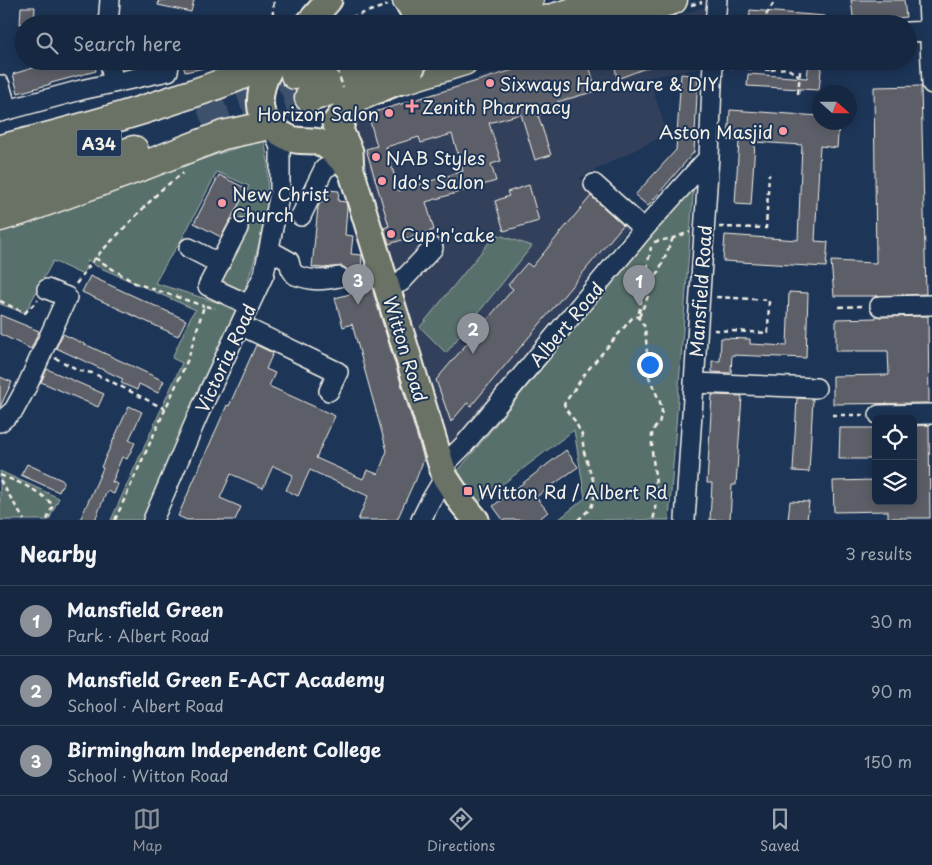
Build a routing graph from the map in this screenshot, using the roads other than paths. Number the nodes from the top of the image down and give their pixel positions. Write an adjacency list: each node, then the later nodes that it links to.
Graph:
1 (110, 0): 10 (street)
2 (329, 0): 11 (main road)
3 (491, 0): 9 (highway)
4 (529, 0): 12 (highway)
5 (615, 0): 13 (highway)
6 (717, 0): 15 (street)
7 (928, 0): 16 (street)
8 (678, 4): 14 (highway)
9 (408, 9)
10 (109, 15)
11 (316, 15)
12 (482, 15)
13 (563, 15)
14 (630, 15)
15 (716, 15)
16 (929, 31): 17 (street); 29 (street)
17 (917, 32)
18 (112, 70): 28 (street)
19 (156, 70): 28 (street)
20 (255, 70): 35 (highway)
21 (268, 70): 33 (main road)
22 (274, 70): 27 (main road)
23 (313, 70): 27 (highway)
24 (387, 70): 27 (highway)
25 (407, 70): 31 (main road)
26 (713, 70): 36 (street, Mansfield Road)
27 (293, 78)
28 (114, 83): 32 (street)
29 (932, 84)
30 (0, 85): 32 (street)
31 (344, 99): 34 (main road); 37 (main road, Witton Road)
32 (4, 111)
33 (272, 127): 34 (main road); 41 (street, Victoria Road); 43 (highway)
34 (302, 141): 37 (main road); 41 (street, Victoria Road)
35 (0, 149)
36 (709, 157): 45 (street, Albert Road); 56 (street, Mansfield Road)
37 (346, 165): 42 (street); 51 (main road, Witton Road)
38 (0, 170): 40 (highway, A34)
39 (594, 184): 45 (street)
40 (11, 190)
41 (280, 192): 48 (street, Victoria Road)
42 (301, 216)
43 (0, 217)
44 (238, 228): 49 (street)
45 (648, 236): 62 (street, Albert Road)
46 (189, 248): 49 (street)
47 (433, 248): 51 (street)
48 (269, 250): 50 (street); 55 (street, Victoria Road)
49 (220, 264): 55 (street)
50 (339, 277)
51 (387, 288): 62 (main road, Witton Road)
52 (47, 289): 61 (street)
53 (932, 305): 54 (street)
54 (880, 306)
55 (245, 314): 58 (street); 63 (street, Victoria Road)
56 (694, 383): 57 (street); 66 (street, Mansfield Road)
57 (816, 388)
58 (329, 391)
59 (932, 414): 60 (street)
60 (879, 415)
61 (0, 422)
62 (443, 472): 64 (street, Albert Road); 65 (main road, Witton Road)
63 (153, 520)
64 (421, 520)
65 (476, 520)
66 (685, 520)

